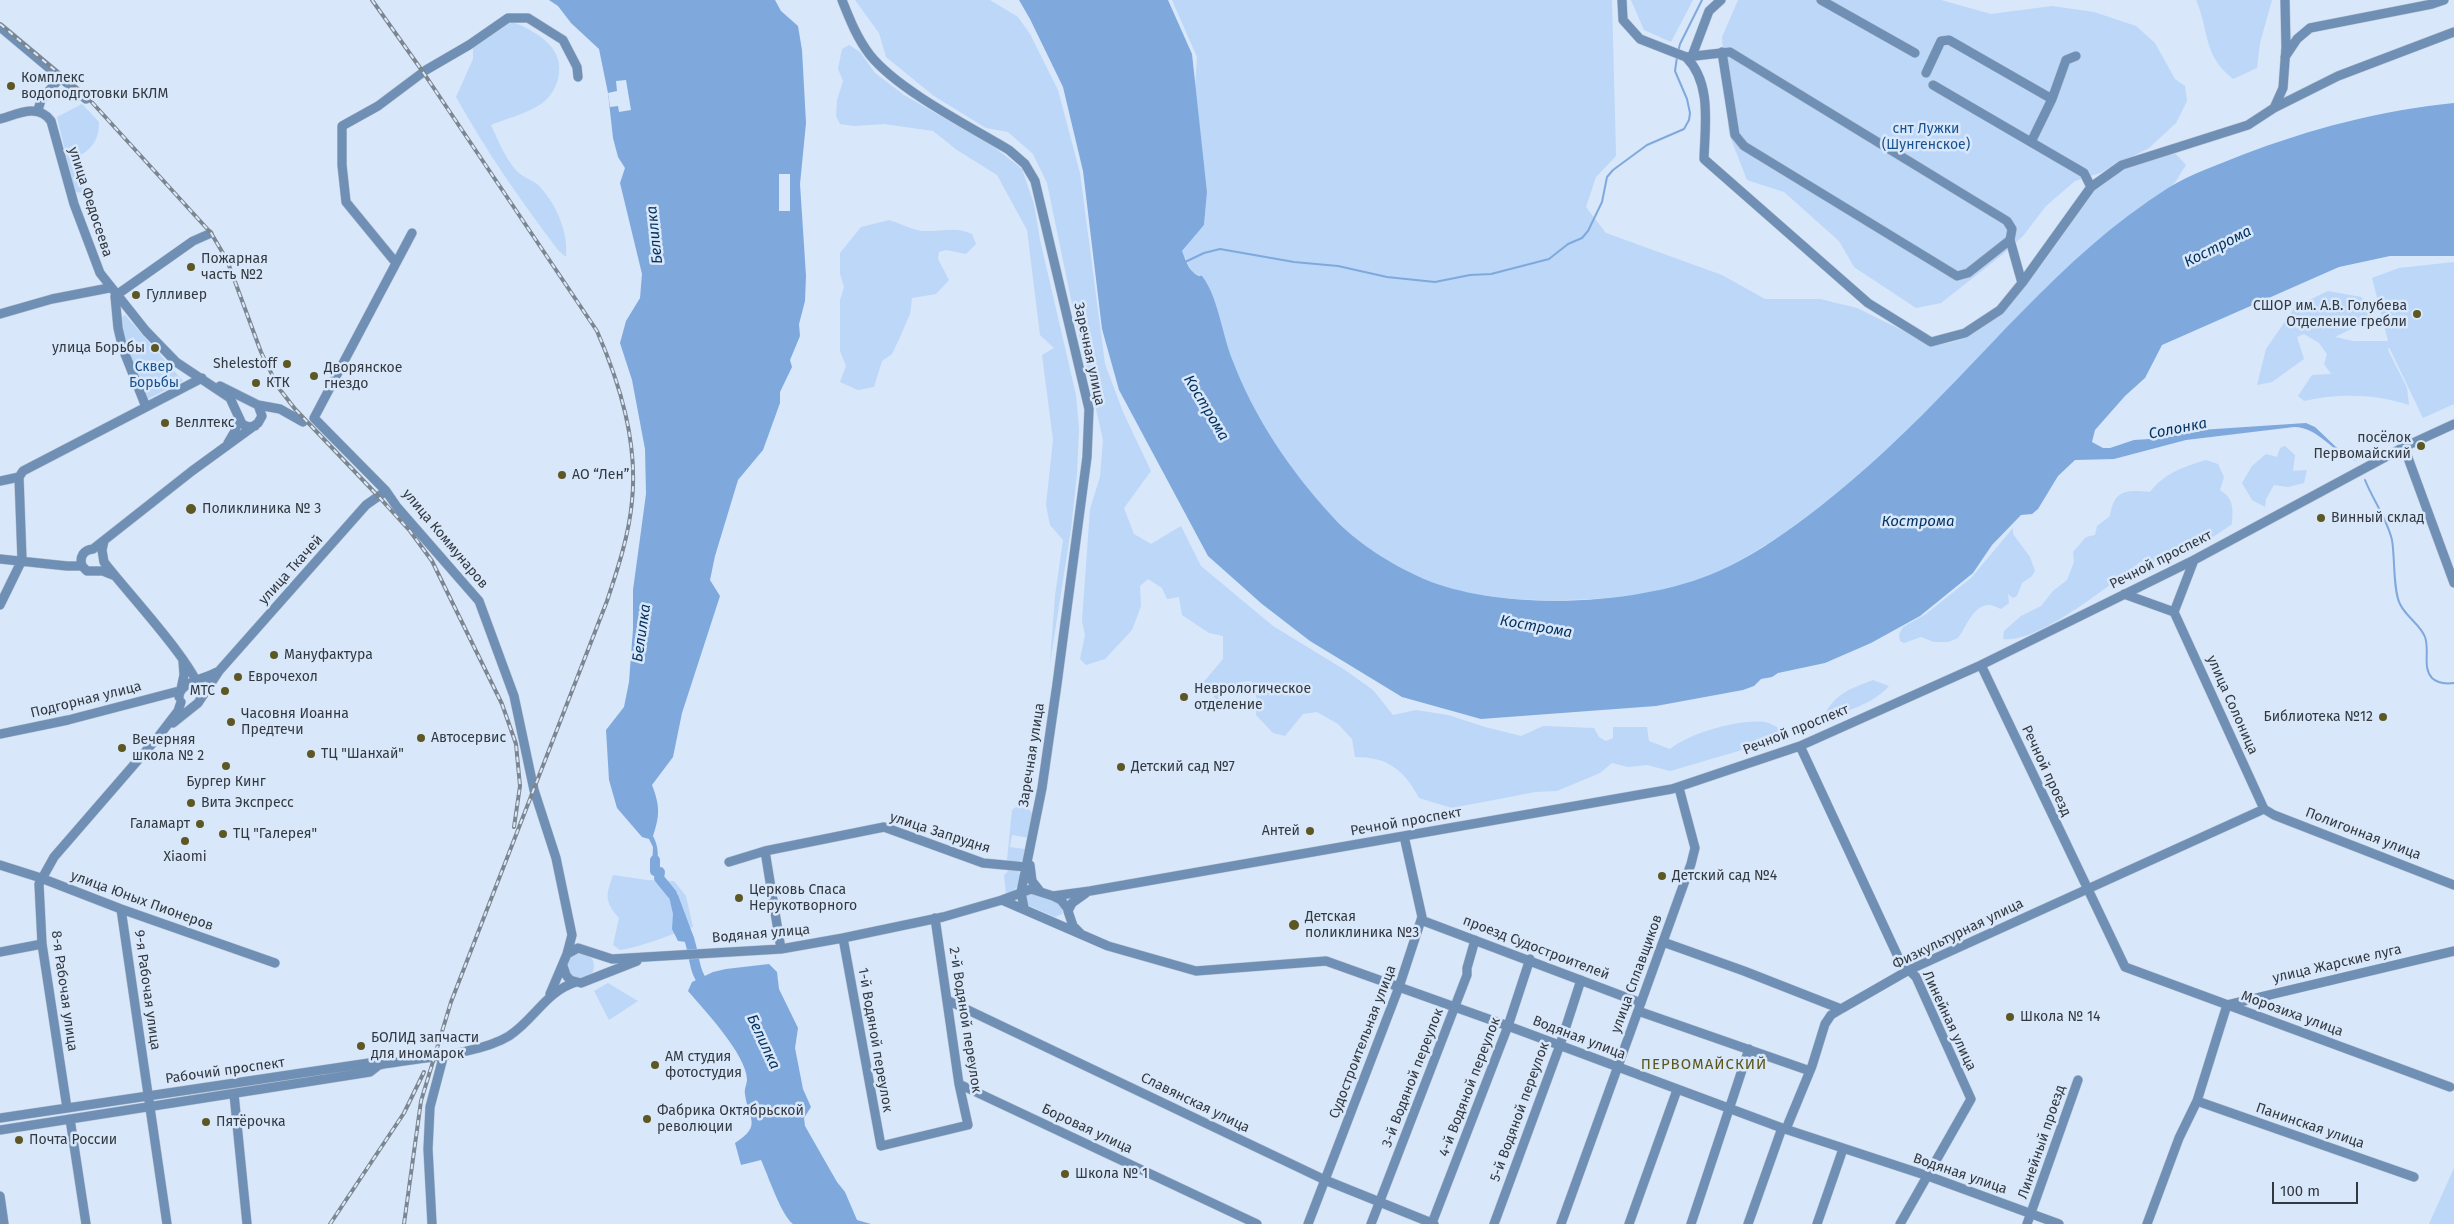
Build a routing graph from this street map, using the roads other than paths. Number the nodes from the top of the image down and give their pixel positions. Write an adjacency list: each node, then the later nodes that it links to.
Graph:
1 (842, 0): 73 (street, Заречная улица)
2 (1622, 0): 11 (street)
3 (1721, 0): 11 (street)
4 (1821, 0): 10 (street)
5 (2284, 0): 13 (street)
6 (2444, 0): 13 (street)
7 (0, 27): 16 (street)
8 (2454, 32): 20 (street)
9 (1722, 52): 11 (street); 27 (street); 27 (street)
10 (1915, 52)
11 (1689, 56): 29 (street)
12 (2076, 56): 18 (street)
13 (2285, 57): 20 (street)
14 (1926, 73): 18 (street)
15 (578, 77): 28 (street)
16 (60, 78): 19 (street); 21 (street)
17 (1933, 85): 23 (street)
18 (2052, 99): 23 (street)
19 (86, 100)
20 (2274, 108): 24 (street)
21 (42, 111): 22 (street); 30 (street, улица Федосеева)
22 (0, 119)
23 (2031, 142): 24 (street)
24 (2090, 187): 29 (street)
25 (412, 232): 28 (street, улица Коммунаров)
26 (209, 234): 31 (street)
27 (2010, 240): 29 (street)
28 (396, 263): 44 (street, улица Коммунаров)
29 (2022, 283)
30 (109, 288): 31 (street, улица Федосеева); 32 (street)
31 (115, 296): 33 (street, улица Федосеева); 35 (street)
32 (0, 314)
33 (202, 378): 34 (street, улица Федосеева); 35 (street); 36 (street, улица Федосеева)
34 (255, 403): 36 (street); 37 (street, улица Федосеева); 39 (street)
35 (146, 407): 42 (street)
36 (237, 417): 39 (street); 40 (street)
37 (303, 422)
38 (2454, 424): 41 (street, Речной проспект)
39 (255, 426): 40 (street)
40 (226, 445): 45 (street)
41 (2404, 446): 50 (street, Речной проспект); 54 (street)
42 (19, 477): 43 (street); 49 (street)
43 (0, 481)
44 (386, 491): 60 (street, улица Ткачей); 90 (street, улица Коммунаров)
45 (104, 540): 46 (street); 47 (street)
46 (93, 549): 47 (street); 51 (street)
47 (103, 558): 52 (street); 53 (street)
48 (0, 559): 49 (street)
49 (22, 560): 51 (street); 56 (street)
50 (2194, 560): 55 (street, Речной проспект); 57 (street)
51 (82, 566): 52 (street)
52 (98, 570): 53 (street)
53 (115, 576): 58 (street)
54 (2454, 583)
55 (2124, 594): 57 (street); 59 (street, Речной проспект)
56 (0, 605)
57 (2174, 612): 69 (street, улица Солоница)
58 (182, 658): 61 (street); 62 (street)
59 (1981, 665): 67 (street, Речной проспект); 77 (street, Речной проезд)
60 (219, 670): 61 (street, улица Ткачей); 61 (street, улица Ткачей)
61 (197, 688): 62 (street, Подгорная улица); 64 (street)
62 (180, 690): 63 (street); 66 (street, Подгорная улица)
63 (181, 702): 64 (street); 65 (street)
64 (195, 706): 65 (street)
65 (164, 730): 75 (street)
66 (0, 734)
67 (1800, 746): 68 (street, Речной проспект); 105 (street, Линейная улица)
68 (1679, 788): 70 (street, Речной проспект); 93 (street, улица Сплавщиков)
69 (2264, 809): 76 (street, Полигонная улица); 77 (street, Физкультурная улица)
70 (1404, 836): 79 (street, Речной проспект); 87 (street, Судостроительная улица)
71 (765, 851): 72 (street, улица Запрудня); 73 (street, улица Запрудня); 96 (street)
72 (729, 862)
73 (1028, 864): 78 (street); 80 (street, Заречная улица)
74 (0, 865): 75 (street, улица Юных Пионеров)
75 (41, 878): 84 (street, улица Юных Пионеров); 94 (street, 8-я Рабочая улица)
76 (2454, 884)
77 (2086, 889): 105 (street, Физкультурная улица); 111 (street, Морозиха улица)
78 (1039, 890): 80 (street, Водяная улица); 81 (street)
79 (1090, 891): 81 (street, Речной проспект); 85 (street)
80 (1021, 892): 82 (street, Водяная улица); 83 (street)
81 (1053, 896): 85 (street)
82 (1002, 900): 83 (street, Водяная улица); 86 (street, Водяная улица)
83 (1024, 908): 88 (street, Водяная улица)
84 (121, 909): 102 (street, улица Юных Пионеров); 127 (street, 9-я Рабочая улица)
85 (1068, 910): 88 (street); 89 (street)
86 (935, 918): 91 (street, Водяная улица); 110 (street, 2-й Водяной переулок)
87 (1421, 920): 92 (street, проезд Судостроителей); 108 (street, Судостроительная улица)
88 (1052, 921): 89 (street, Водяная улица)
89 (1081, 934): 108 (street, Водяная улица)
90 (572, 935): 95 (street); 99 (street)
91 (843, 938): 96 (street, Водяная улица); 134 (street, 1-й Водяной переулок)
92 (1476, 940): 101 (street, проезд Судостроителей); 113 (street, 3-й Водяной переулок)
93 (1663, 942): 112 (street, улица Сплавщиков); 114 (street)
94 (42, 944): 98 (street); 129 (street, 8-я Рабочая улица)
95 (585, 949): 99 (street); 104 (street)
96 (781, 949): 100 (street, Водяная улица)
97 (2454, 951): 111 (street, улица Жарские луга)
98 (0, 952)
99 (567, 954): 103 (street)
100 (647, 958): 104 (street); 104 (street)
101 (1530, 960): 106 (street, проезд Судостроителей); 115 (street, 4-й Водяной переулок)
102 (275, 963)
103 (563, 966): 107 (street); 109 (street)
104 (596, 966): 107 (street)
105 (1909, 970): 114 (street, Физкультурная улица); 138 (street, Линейная улица)
106 (1581, 980): 112 (street, проезд Судостроителей); 116 (street, 5-й Водяной переулок)
107 (576, 982): 109 (street, Рабочий проспект)
108 (1399, 987): 113 (street, Водяная улица); 140 (street, Судостроительная улица)
109 (548, 996): 118 (street, Рабочий проспект)
110 (947, 1000): 123 (street, 2-й Водяной переулок); 140 (street, Славянская улица)
111 (2227, 1005): 124 (street, Морозиха улица); 128 (street)
112 (1640, 1007): 117 (street, проезд Судостроителей); 120 (street, улица Сплавщиков)
113 (1455, 1008): 115 (street, Водяная улица); 142 (street, 3-й Водяной переулок)
114 (1841, 1010): 121 (street, Физкультурная улица)
115 (1508, 1026): 116 (street, Водяная улица); 152 (street, 4-й Водяной переулок)
116 (1560, 1045): 120 (street, Водяная улица); 153 (street, 5-й Водяной переулок)
117 (1749, 1049): 121 (street, проезд Судостроителей); 131 (street)
118 (444, 1054): 119 (street, Рабочий проспект); 148 (street)
119 (379, 1066): 126 (street, Рабочий проспект); 127 (street, Рабочий проспект)
120 (1618, 1068): 125 (street, Водяная улица); 154 (street, улица Сплавщиков)
121 (1810, 1071): 135 (street, Физкультурная улица)
122 (2078, 1080): 143 (street, Линейный проезд)
123 (959, 1084): 134 (street, 2-й Водяной переулок); 149 (street, Боровая улица)
124 (2450, 1087)
125 (1677, 1090): 131 (street, Водяная улица); 155 (street)
126 (234, 1094): 130 (street, Рабочий проспект); 147 (street)
127 (149, 1096): 129 (street, Рабочий проспект); 130 (street, 9-я Рабочая улица)
128 (2196, 1101): 139 (street, Панинская улица); 162 (street)
129 (71, 1107): 132 (street, Рабочий проспект); 133 (street)
130 (150, 1107): 133 (street, Рабочий проспект); 146 (street, 9-я Рабочая улица)
131 (1729, 1109): 135 (street, Водяная улица); 156 (street)
132 (0, 1118)
133 (73, 1119): 136 (street, Рабочий проспект); 145 (street)
134 (968, 1125)
135 (1784, 1129): 137 (street, Водяная улица); 157 (street, Физкультурная улица)
136 (0, 1130)
137 (1843, 1149): 138 (street, Водяная улица); 158 (street)
138 (1928, 1176): 143 (street, Водяная улица); 159 (street, Линейная улица)
139 (2414, 1177)
140 (1325, 1180): 142 (street, Славянская улица); 150 (street, Судостроительная улица)
141 (0, 1196): 144 (street)
142 (1379, 1203): 151 (street, 3-й Водяной переулок); 152 (street, Славянская улица)
143 (2031, 1213): 160 (street, Линейный проезд); 161 (street, Водяная улица)
144 (4, 1224)
145 (86, 1224)
146 (167, 1224)
147 (247, 1224)
148 (432, 1224)
149 (1257, 1224)
150 (1308, 1224)
151 (1371, 1224)
152 (1433, 1224)
153 (1494, 1224)
154 (1561, 1224)
155 (1629, 1224)
156 (1691, 1224)
157 (1748, 1224)
158 (1817, 1224)
159 (1900, 1224)
160 (2028, 1224)
161 (2059, 1224)
162 (2147, 1224)

